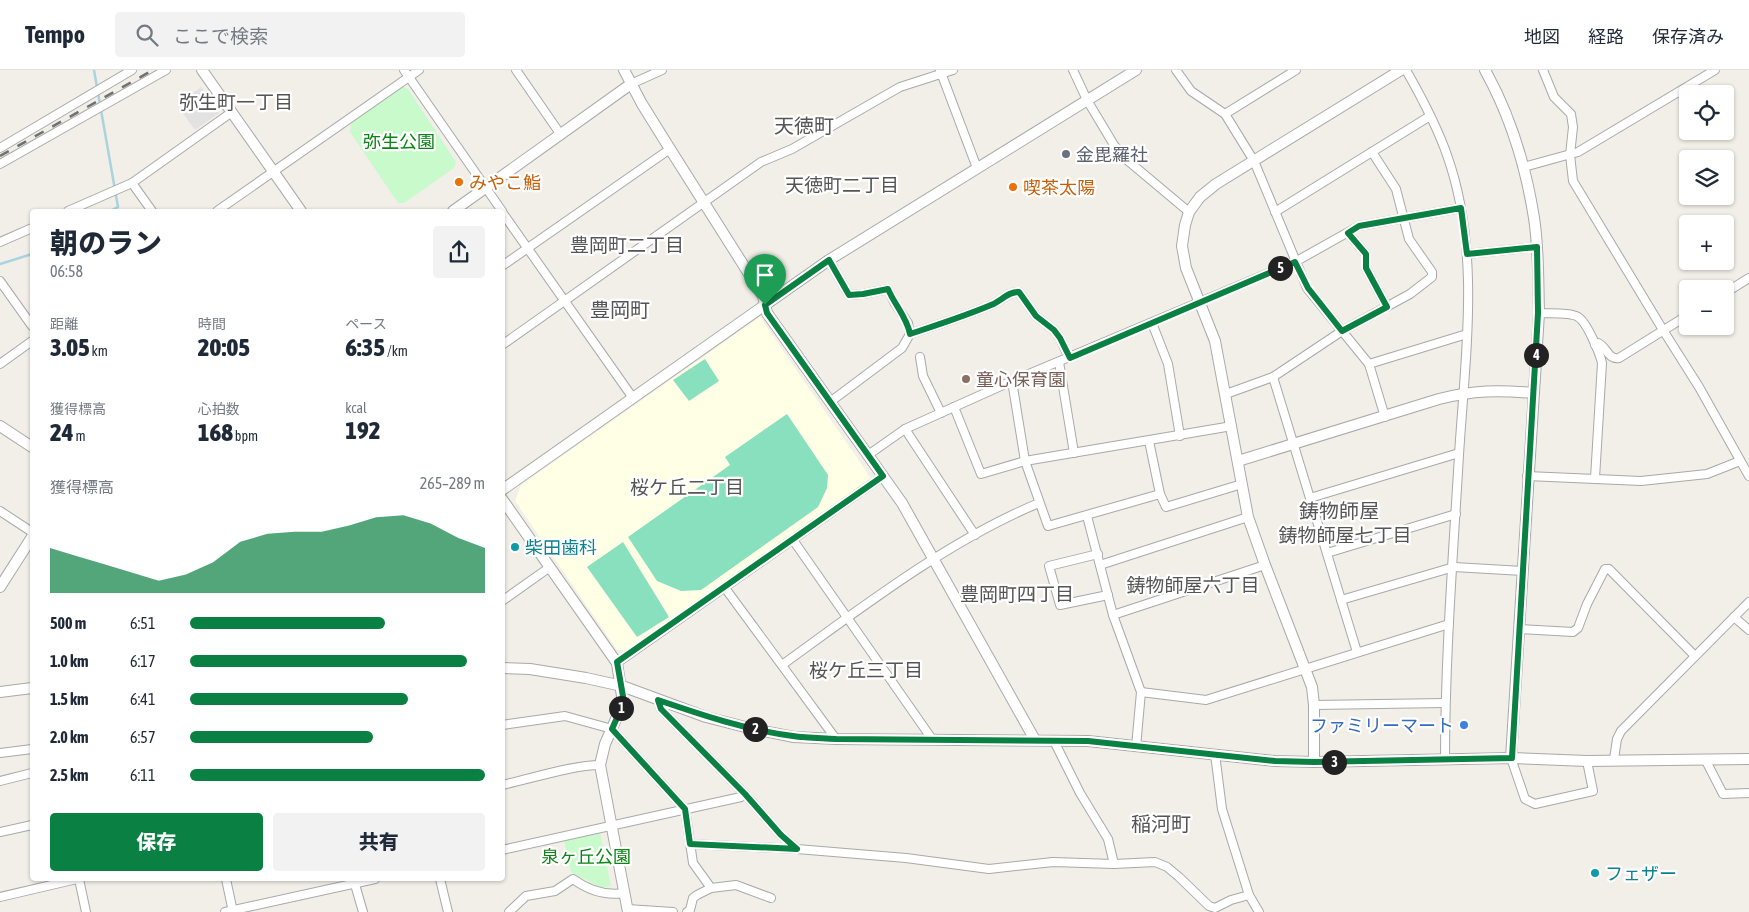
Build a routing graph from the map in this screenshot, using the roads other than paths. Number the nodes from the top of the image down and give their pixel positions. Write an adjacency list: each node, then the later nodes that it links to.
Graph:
1 (132, 70): 27 (street)
2 (166, 70): 32 (street)
3 (202, 70): 23 (street)
4 (404, 70): 20 (street)
5 (419, 70): 20 (street)
6 (516, 70): 26 (street)
7 (624, 70): 21 (street)
8 (662, 70): 21 (street)
9 (953, 70): 19 (street)
10 (1073, 70): 22 (street)
11 (1136, 70): 22 (street)
12 (1176, 70): 24 (street)
13 (1296, 70): 24 (street)
14 (1401, 70): 31 (street)
15 (1406, 70): 25 (street)
16 (1485, 70): 33 (street)
17 (1543, 70): 30 (street)
18 (1714, 70): 30 (street)
19 (940, 72): 34 (street); 38 (street)
20 (409, 77): 35 (street); 37 (street)
21 (631, 84): 26 (street); 28 (street)
22 (1087, 100): 34 (street); 46 (street)
23 (232, 112): 35 (street); 36 (street)
24 (1225, 114): 31 (street)
25 (1430, 116): 29 (street); 39 (street)
26 (561, 135): 37 (street)
27 (0, 148)
28 (670, 149): 38 (street); 54 (street)
29 (1372, 152): 47 (street); 49 (street)
30 (1570, 155): 33 (street); 70 (street)
31 (1254, 161): 46 (street); 47 (street)
32 (0, 164)
33 (1524, 167): 53 (street)
34 (977, 168): 56 (street)
35 (274, 172): 42 (street); 43 (street)
36 (132, 182): 40 (street); 41 (street)
37 (486, 188): 44 (street); 45 (street)
38 (704, 204): 62 (street); 64 (street)
39 (1461, 208): 49 (street); 55 (street)
40 (72, 209)
41 (151, 209)
42 (221, 209)
43 (300, 209)
44 (456, 209)
45 (500, 209)
46 (1189, 212): 63 (street)
47 (1275, 212): 57 (street)
48 (505, 216): 54 (street)
49 (1404, 218): 51 (street); 65 (street)
50 (30, 229): 52 (street)
51 (1348, 233): 57 (street); 65 (street)
52 (0, 242)
53 (1537, 247): 55 (street); 66 (street)
54 (528, 248): 58 (street); 62 (street)
55 (1467, 254): 73 (street)
56 (829, 260): 64 (street); 72 (street)
57 (1295, 262): 63 (street); 71 (street)
58 (505, 264)
59 (1749, 278): 61 (street)
60 (0, 281): 68 (street)
61 (1734, 287)
62 (565, 301): 75 (street); 87 (street)
63 (1200, 302): 69 (street); 86 (street)
64 (765, 305): 87 (street); 88 (street)
65 (1387, 307): 71 (street)
66 (1538, 313): 76 (street); 85 (street)
67 (1679, 321): 70 (street)
68 (30, 323)
69 (1152, 323): 78 (street); 95 (street)
70 (1663, 330): 76 (street); 104 (street)
71 (1342, 331): 81 (street); 82 (street)
72 (910, 334): 78 (street); 88 (street)
73 (1467, 334): 81 (street); 84 (street)
74 (30, 342): 80 (street)
75 (505, 343)
76 (1595, 345): 108 (street)
77 (920, 357): 90 (street)
78 (1070, 358): 79 (street)
79 (1059, 362): 83 (street); 100 (street)
80 (0, 364)
81 (1369, 364): 91 (street)
82 (1273, 378): 86 (street); 97 (street)
83 (1012, 381): 89 (street); 102 (street)
84 (1465, 393): 85 (street); 91 (street); 99 (street)
85 (1534, 393): 106 (street)
86 (1226, 394): 93 (street)
87 (633, 398): 110 (street)
88 (830, 402): 101 (street)
89 (954, 407): 90 (street); 102 (street)
90 (941, 413): 94 (street)
91 (1385, 416): 97 (street)
92 (0, 426): 98 (street)
93 (1232, 426): 95 (street); 103 (street)
94 (905, 430): 101 (street); 120 (street)
95 (1180, 436): 96 (street)
96 (1148, 441): 100 (street); 111 (street)
97 (1294, 444): 103 (street); 112 (street)
98 (30, 446)
99 (1459, 452): 112 (street); 116 (street)
100 (1074, 453): 102 (street)
101 (868, 455): 105 (street)
102 (1025, 461): 114 (street)
103 (1238, 461): 109 (street)
104 (1740, 461): 107 (street); 108 (street)
105 (883, 476): 122 (street); 125 (street)
106 (1527, 476): 108 (street); 130 (street)
107 (1749, 476)
108 (1595, 478)
109 (1242, 484): 111 (street); 118 (street)
110 (505, 488)
111 (1160, 494): 117 (street)
112 (1310, 498): 123 (street)
113 (505, 503): 128 (street)
114 (1039, 503): 117 (street); 120 (street)
115 (0, 511): 119 (street)
116 (1456, 514): 123 (street); 129 (street)
117 (1087, 516): 124 (street)
118 (1248, 517): 126 (street); 127 (street)
119 (30, 531)
120 (976, 535): 125 (street)
121 (30, 540): 131 (street)
122 (794, 540): 132 (street); 139 (street)
123 (1327, 553): 135 (street)
124 (1098, 554): 126 (street); 133 (street)
125 (933, 560): 139 (street); 160 (street)
126 (1100, 565): 133 (street)
127 (1265, 565): 137 (street); 148 (street)
128 (550, 567): 134 (street); 145 (street)
129 (1454, 567): 130 (street); 135 (street); 140 (street)
130 (1523, 571): 141 (street)
131 (0, 587)
132 (725, 588): 145 (street); 146 (street)
133 (1108, 595): 137 (street)
134 (505, 599)
135 (1341, 600): 143 (street)
136 (1749, 602): 138 (street)
137 (1113, 615): 152 (street)
138 (1734, 617): 142 (street); 144 (street)
139 (848, 618): 146 (street); 159 (street)
140 (1449, 624): 143 (street); 154 (street)
141 (1519, 629): 144 (street); 166 (street)
142 (1749, 630)
143 (1357, 652): 148 (street)
144 (1695, 656): 167 (street)
145 (617, 662): 149 (street)
146 (782, 665): 158 (street)
147 (505, 668): 149 (street)
148 (1306, 668): 152 (street); 155 (street)
149 (622, 686): 153 (street); 157 (street)
150 (30, 688): 151 (street)
151 (0, 692)
152 (1141, 692): 162 (street)
153 (658, 700): 158 (street); 178 (street)
154 (1445, 703): 155 (street); 170 (street)
155 (1314, 705): 172 (street)
156 (505, 725): 157 (street)
157 (612, 729): 173 (street); 179 (street)
158 (836, 739): 159 (street)
159 (932, 739): 160 (street)
160 (1035, 740): 161 (street)
161 (1054, 741): 162 (street); 186 (street)
162 (1136, 747): 165 (street)
163 (30, 749): 164 (street)
164 (0, 753)
165 (1215, 754): 172 (street); 194 (street)
166 (1512, 758): 170 (street); 171 (street); 171 (street)
167 (1614, 759): 168 (street); 171 (street)
168 (1705, 759): 169 (street); 177 (street)
169 (1749, 759)
170 (1445, 760): 172 (street)
171 (1587, 761)
172 (1314, 762)
173 (600, 765): 176 (street); 181 (street)
174 (30, 774): 175 (street)
175 (0, 781)
176 (505, 784)
177 (1749, 793)
178 (745, 794): 179 (street); 185 (street)
179 (685, 809): 181 (street); 183 (street)
180 (30, 825): 182 (street)
181 (612, 826): 184 (street); 193 (street)
182 (0, 832)
183 (690, 844): 185 (street); 192 (street)
184 (505, 849)
185 (797, 849): 186 (street)
186 (1114, 864): 194 (street)
187 (69, 881): 195 (street)
188 (78, 881): 199 (street)
189 (226, 881): 197 (street)
190 (354, 881): 197 (street); 200 (street)
191 (440, 881): 201 (street)
192 (711, 888): 196 (street); 204 (street)
193 (625, 893): 198 (street); 202 (street)
194 (1249, 895): 205 (street)
195 (0, 897)
196 (771, 898)
197 (230, 911)
198 (628, 911): 203 (street)
199 (86, 912)
200 (363, 912)
201 (448, 912)
202 (509, 912)
203 (673, 912)
204 (687, 912)
205 (1259, 912)

